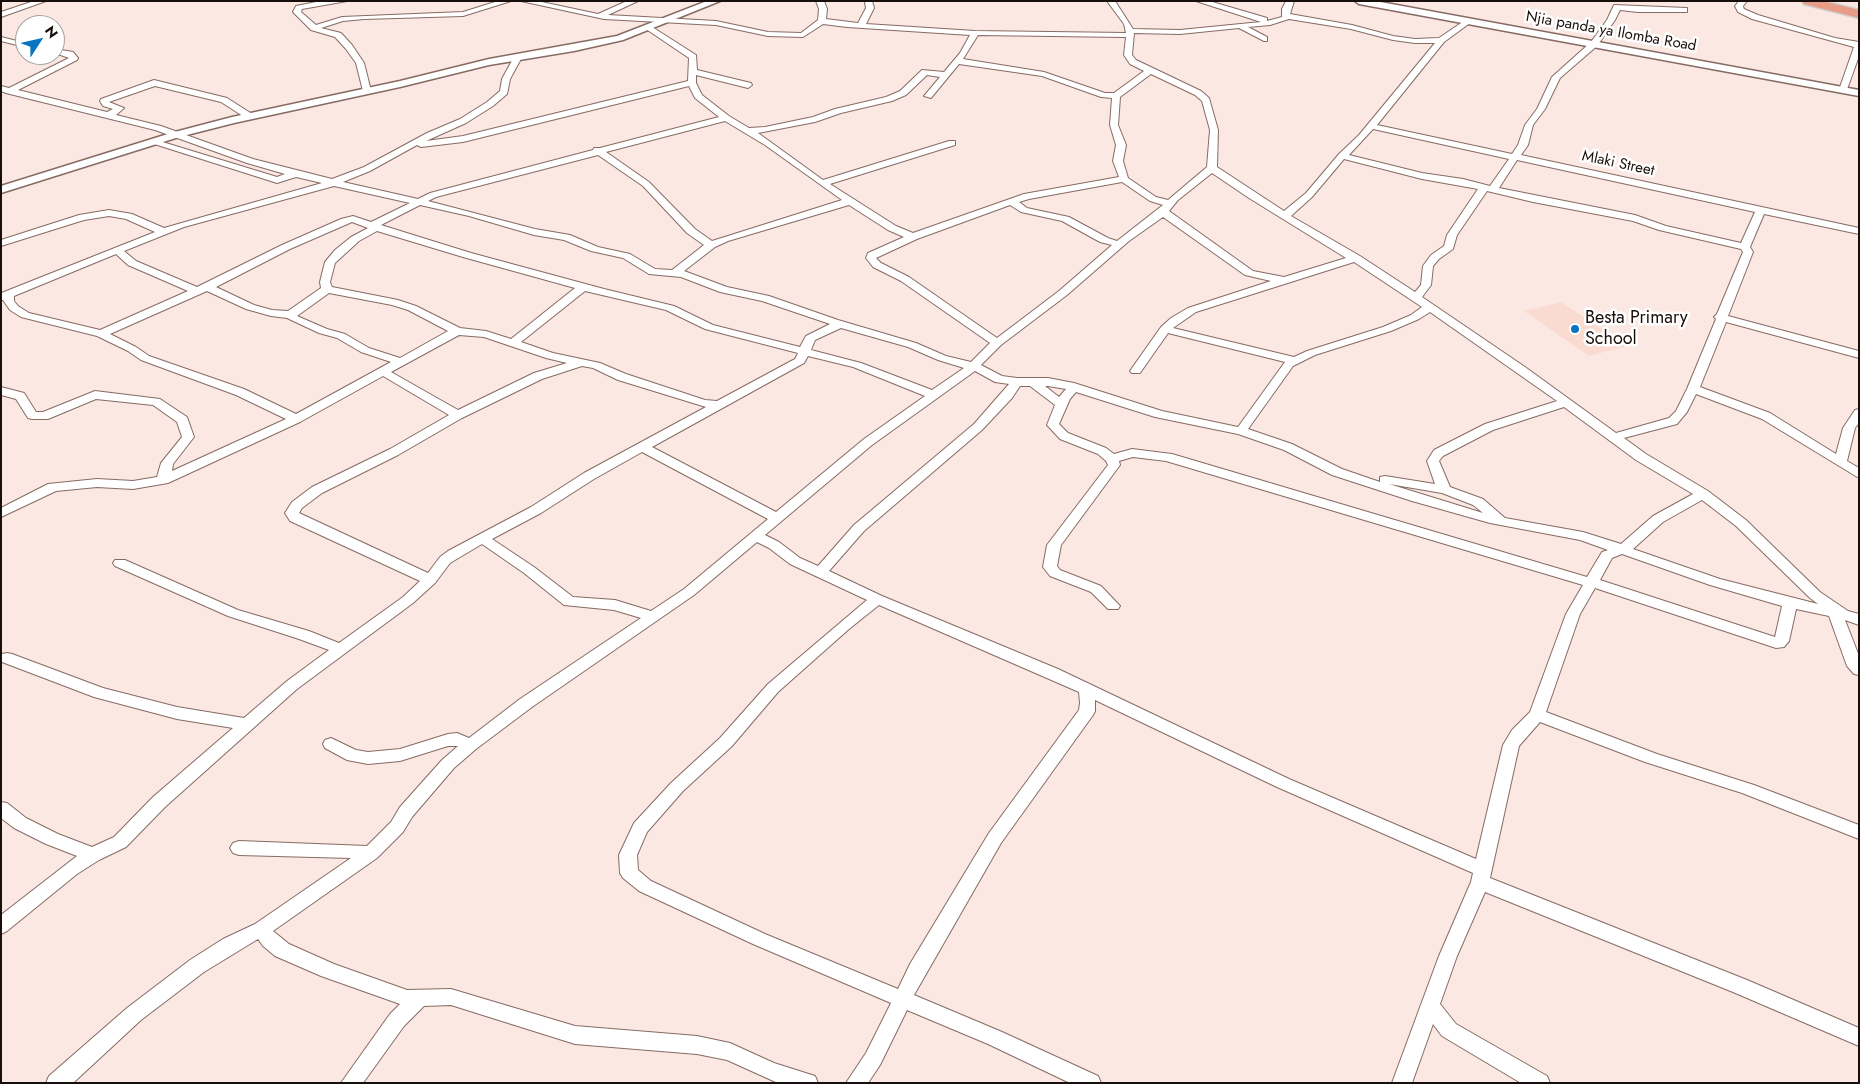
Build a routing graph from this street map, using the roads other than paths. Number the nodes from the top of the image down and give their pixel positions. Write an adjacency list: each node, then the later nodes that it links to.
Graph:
1 (42, 1): 19 (street)
2 (343, 1): 29 (street)
3 (507, 1): 29 (street)
4 (526, 1): 16 (street)
5 (634, 1): 20 (street)
6 (716, 1): 22 (street)
7 (820, 1): 23 (street)
8 (1111, 1): 31 (street)
9 (1200, 1): 25 (street)
10 (1290, 1): 21 (street)
11 (1359, 1): 24 (street, Njia panda ya Ilomba Road)
12 (1743, 1): 37 (street)
13 (1808, 1): 18 (highway)
14 (869, 2): 26 (street)
15 (577, 3): 16 (street)
16 (562, 9): 20 (street)
17 (1684, 10): 36 (street)
18 (1859, 14)
19 (1, 15)
20 (596, 16): 22 (street)
21 (1287, 16): 25 (street); 34 (street)
22 (664, 21): 23 (street); 28 (street)
23 (822, 21): 26 (street)
24 (1467, 21): 34 (street); 36 (street, Njia panda ya Ilomba Road)
25 (1272, 23): 27 (street)
26 (861, 26): 30 (street)
27 (1240, 26): 31 (street); 33 (street)
28 (649, 27): 39 (street); 44 (street)
29 (314, 28): 50 (street)
30 (975, 33): 31 (street); 40 (street)
31 (1129, 33): 43 (street)
32 (1, 39): 35 (street)
33 (1264, 39)
34 (1441, 40): 57 (street)
35 (15, 42)
36 (1594, 44): 49 (street, Njia panda ya Ilomba Road); 65 (street)
37 (1859, 45): 49 (street)
38 (65, 53): 41 (street)
39 (518, 57): 50 (street); 62 (street)
40 (958, 61): 45 (street); 53 (street)
41 (65, 64)
42 (63, 65): 48 (street)
43 (1150, 71): 53 (street); 66 (street)
44 (693, 72): 46 (street); 47 (street)
45 (947, 75): 52 (street); 58 (street)
46 (692, 83): 56 (street); 62 (street)
47 (748, 85)
48 (5, 89): 54 (street)
49 (1843, 90): 51 (street, Njia panda ya Ilomba Road)
50 (367, 91): 55 (street)
51 (1859, 93)
52 (928, 96)
53 (1116, 96): 68 (street)
54 (107, 116): 55 (street); 59 (street)
55 (248, 116): 59 (street)
56 (726, 118): 58 (street); 63 (street)
57 (1371, 126): 64 (street); 65 (street, Mlaki Street)
58 (748, 131): 70 (street)
59 (175, 135): 60 (street); 67 (street)
60 (153, 142): 67 (street); 72 (street)
61 (952, 143): 70 (street)
62 (412, 145): 69 (street)
63 (597, 150): 75 (street); 87 (street)
64 (1342, 156): 71 (street); 80 (street)
65 (1515, 157): 71 (street); 79 (street, Mlaki Street)
66 (1218, 173): 77 (street); 80 (street)
67 (296, 174): 69 (street)
68 (1124, 179): 74 (street); 77 (street)
69 (332, 183): 75 (street); 82 (street)
70 (822, 183): 73 (street)
71 (1488, 188): 88 (street); 99 (street)
72 (1, 190)
73 (850, 201): 76 (street); 78 (street)
74 (1010, 201): 84 (street); 86 (street)
75 (415, 202): 81 (street); 91 (street)
76 (835, 206): 78 (street); 87 (street)
77 (1166, 208): 86 (street); 92 (street)
78 (863, 209): 84 (street)
79 (1760, 211): 83 (street, Mlaki Street); 88 (street)
80 (1286, 215): 90 (street)
81 (375, 226): 94 (street); 96 (street); 97 (street)
82 (162, 231): 85 (street); 89 (street)
83 (1859, 231)
84 (913, 236): 108 (street)
85 (1, 243)
86 (1118, 244): 108 (street)
87 (711, 245): 91 (street)
88 (1745, 248): 102 (street)
89 (118, 251): 96 (street); 98 (street)
90 (1356, 258): 93 (street); 99 (street)
91 (675, 273): 103 (street)
92 (1253, 275): 93 (street); 95 (street)
93 (1287, 280): 95 (street)
94 (583, 287): 107 (street); 109 (street)
95 (1265, 287): 104 (street)
96 (202, 289): 101 (street); 106 (street)
97 (327, 289): 101 (street); 105 (street)
98 (5, 295): 106 (street)
99 (1416, 298): 100 (street)
100 (1429, 308): 112 (street); 125 (street)
101 (291, 315): 113 (street)
102 (1720, 317): 110 (street); 122 (street)
103 (839, 324): 109 (street); 115 (street)
104 (1166, 330): 112 (street); 117 (street)
105 (457, 331): 107 (street); 113 (street)
106 (101, 334): 130 (street)
107 (514, 342): 111 (street)
108 (997, 343): 115 (street)
109 (805, 352): 124 (street); 127 (street)
110 (1859, 355)
111 (550, 356): 114 (street); 118 (street)
112 (1295, 361): 131 (street)
113 (402, 362): 116 (street)
114 (579, 363): 118 (street); 127 (street)
115 (974, 366): 119 (street); 124 (street)
116 (382, 371): 129 (street); 130 (street)
117 (1136, 371)
118 (538, 376): 129 (street)
119 (1017, 382): 120 (street); 148 (street)
120 (1033, 382): 121 (street); 126 (street)
121 (1074, 387): 126 (street); 131 (street)
122 (1692, 389): 132 (street); 136 (street)
123 (1, 391): 138 (street)
124 (934, 395): 142 (street)
125 (1566, 402): 132 (street); 139 (street)
126 (1061, 404): 134 (street)
127 (711, 407): 133 (street)
128 (1859, 413): 136 (street)
129 (458, 415): 149 (street)
130 (296, 419): 138 (street)
131 (1241, 431): 135 (street)
132 (1613, 437): 140 (street)
133 (644, 448): 142 (street); 145 (street)
134 (1112, 459): 150 (street); 153 (street)
135 (1314, 461): 139 (street); 143 (street)
136 (1841, 461): 137 (street)
137 (1859, 474)
138 (163, 480): 141 (street)
139 (1444, 489): 143 (street)
140 (1703, 494): 146 (street); 154 (street)
141 (1, 513)
142 (776, 518): 144 (street)
143 (1501, 521): 146 (street)
144 (755, 536): 148 (street); 155 (street)
145 (483, 539): 149 (street); 155 (street)
146 (1624, 549): 150 (street); 152 (street)
147 (120, 563): 157 (street)
148 (821, 572): 151 (street)
149 (430, 580): 157 (street)
150 (1591, 583): 152 (street); 163 (street)
151 (877, 599): 160 (street); 176 (street)
152 (1790, 603): 154 (street)
153 (1113, 606)
154 (1839, 614): 156 (street); 159 (street)
155 (654, 617): 166 (street)
156 (1859, 620)
157 (340, 648): 164 (street)
158 (7, 658): 164 (street)
159 (1859, 670)
160 (1086, 690): 161 (street); 162 (street)
161 (1108, 700): 162 (street); 172 (street)
162 (1087, 711): 176 (street)
163 (1537, 715): 168 (street); 172 (street)
164 (247, 724): 171 (street)
165 (331, 744): 166 (street)
166 (470, 744): 170 (street)
167 (1, 808): 171 (street)
168 (1859, 832)
169 (239, 848): 170 (street)
170 (371, 853): 174 (street)
171 (93, 855): 173 (street)
172 (1481, 876): 177 (street); 180 (street)
173 (1, 926)
174 (261, 929): 175 (street); 181 (street)
175 (419, 998): 182 (street); 183 (street)
176 (903, 1000): 184 (street); 185 (street)
177 (1430, 1006): 178 (street); 179 (street)
178 (1449, 1030): 179 (street); 187 (street)
179 (1421, 1031): 186 (street)
180 (1859, 1037)
181 (56, 1083)
182 (351, 1083)
183 (808, 1083)
184 (856, 1083)
185 (1091, 1083)
186 (1402, 1083)
187 (1540, 1083)

